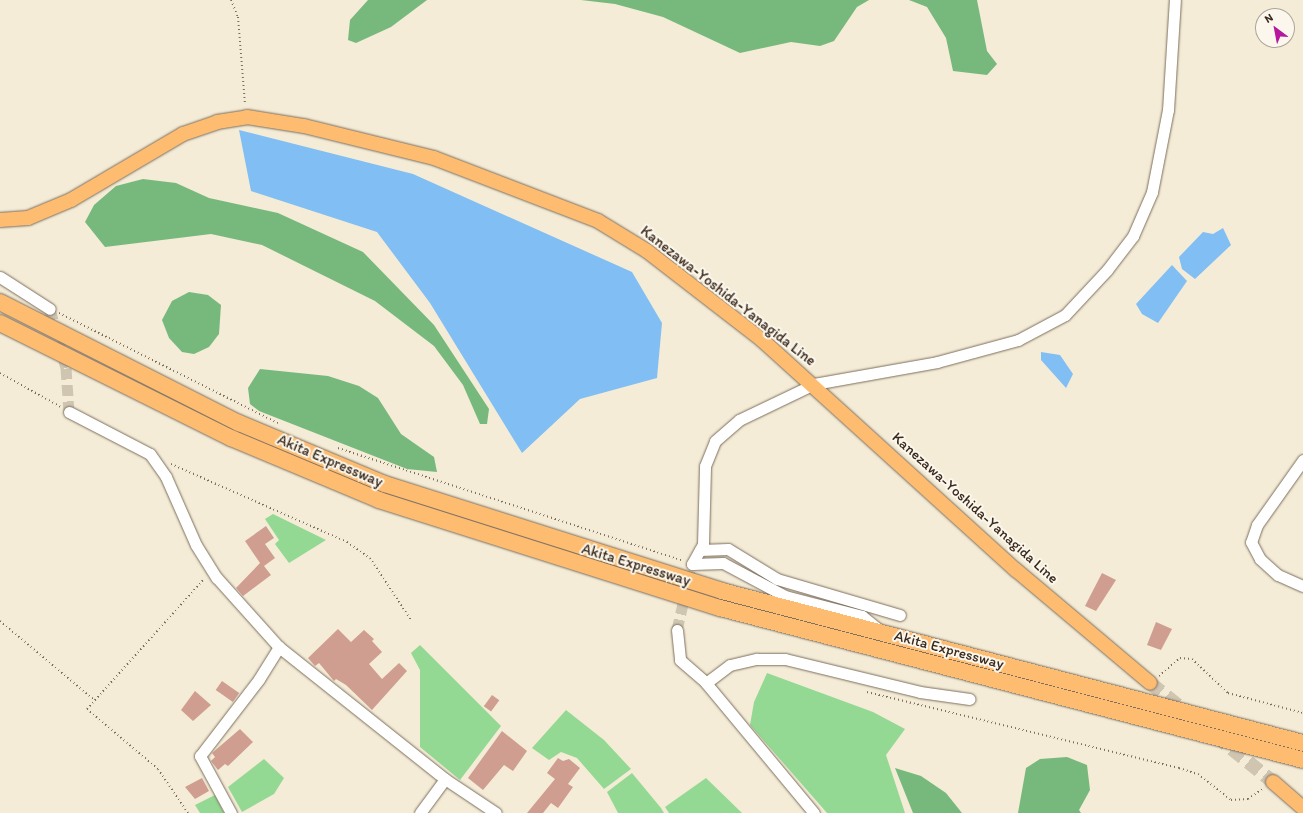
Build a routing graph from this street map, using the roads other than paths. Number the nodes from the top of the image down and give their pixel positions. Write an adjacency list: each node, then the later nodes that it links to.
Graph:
1 (1175, 0): 7 (street)
2 (0, 220): 7 (main road, Kanezawa-Yoshida-Yanagida Line)
3 (0, 277): 5 (street)
4 (0, 302): 14 (highway, Akita Expressway)
5 (50, 308)
6 (0, 323): 20 (highway, Akita Expressway)
7 (814, 384): 10 (street); 17 (main road, Kanezawa-Yoshida-Yanagida Line)
8 (68, 412): 15 (street)
9 (1303, 460): 11 (street)
10 (700, 550): 12 (street); 14 (street)
11 (1303, 586)
12 (900, 615)
13 (677, 630): 16 (street)
14 (883, 633): 19 (highway, Akita Expressway)
15 (279, 647): 21 (street); 24 (street)
16 (706, 683): 18 (street); 27 (street)
17 (1150, 683)
18 (970, 699)
19 (1303, 743)
20 (1303, 760)
21 (445, 779): 25 (street); 26 (street)
22 (1273, 782): 23 (main road)
23 (1303, 808)
24 (231, 813)
25 (420, 813)
26 (496, 813)
27 (814, 813)

